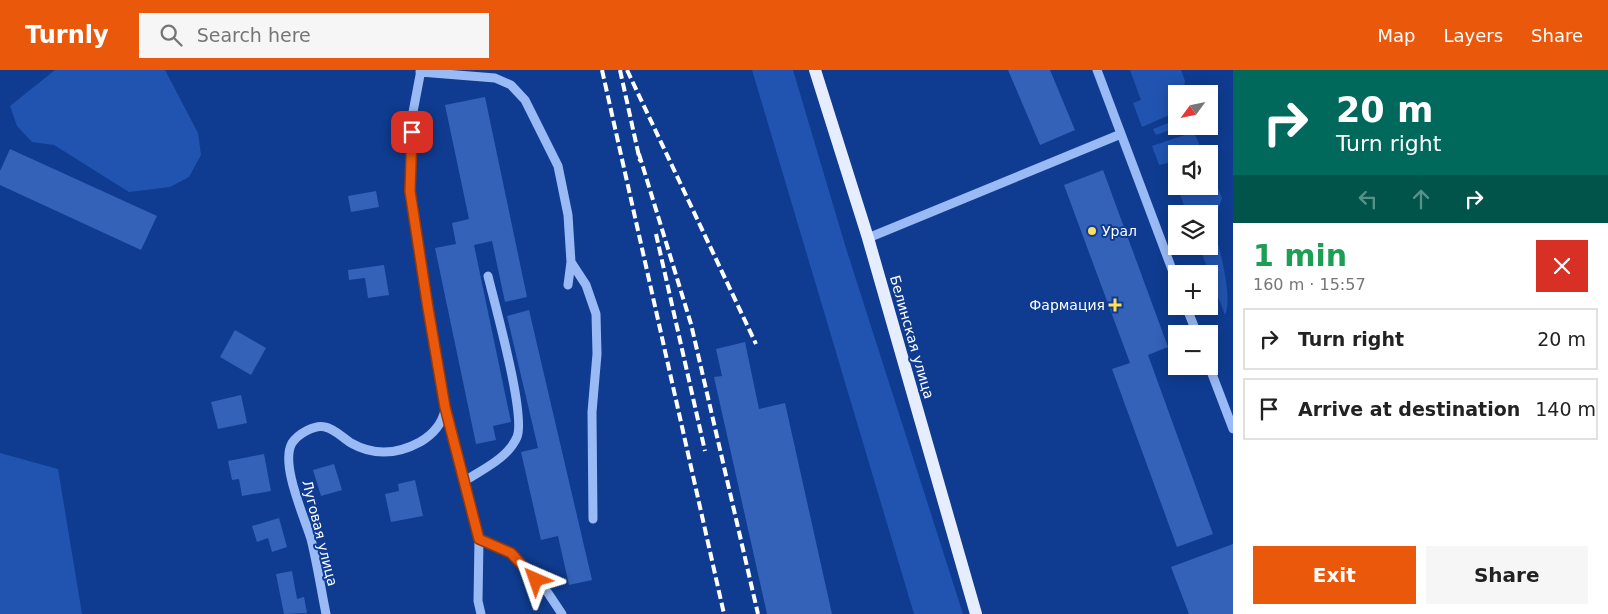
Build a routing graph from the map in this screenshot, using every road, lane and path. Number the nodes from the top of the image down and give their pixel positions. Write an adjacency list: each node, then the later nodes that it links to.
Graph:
1 (815, 70): 5 (main road, Белинская улица)
2 (1097, 70): 4 (street)
3 (420, 71): 6 (street); 11 (street)
4 (1121, 134): 5 (street); 7 (street)
5 (868, 238): 19 (main road, Белинская улица)
6 (571, 262): 9 (street); 14 (street)
7 (1170, 265)
8 (488, 276): 13 (street)
9 (568, 285)
10 (1212, 375): 12 (street)
11 (445, 407): 13 (street); 16 (street, Луговая улица)
12 (1233, 430)
13 (465, 481): 15 (street)
14 (593, 519)
15 (479, 539): 17 (street); 18 (street)
16 (326, 614)
17 (481, 614)
18 (562, 614)
19 (976, 614)

